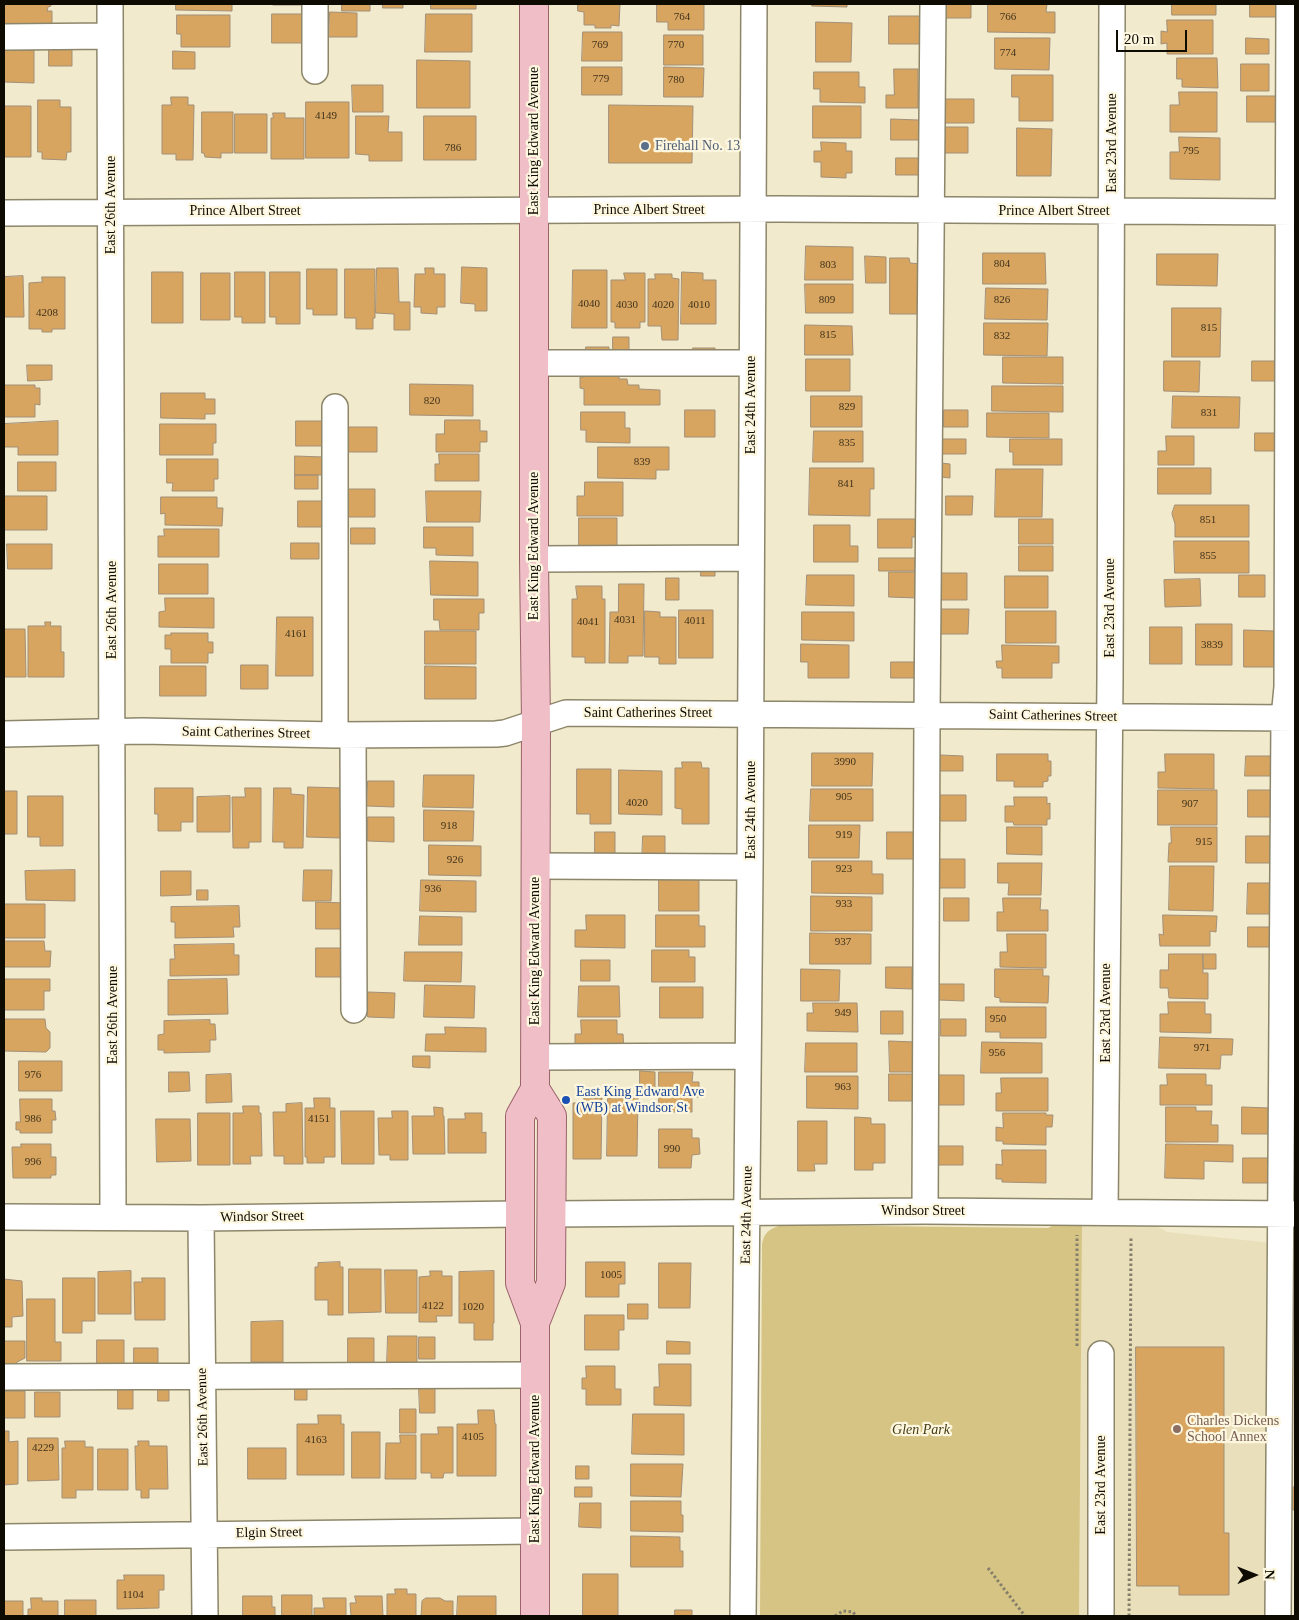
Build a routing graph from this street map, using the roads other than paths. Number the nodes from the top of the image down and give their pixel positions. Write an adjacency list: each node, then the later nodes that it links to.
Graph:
1 (110, 4): 8 (street, East 26th Avenue)
2 (315, 4): 10 (street)
3 (534, 4): 11 (main road, East King Edward Avenue)
4 (754, 4): 12 (street, East 24th Avenue)
5 (933, 4): 13 (street)
6 (1112, 4): 15 (street, East 23rd Avenue)
7 (1289, 4): 16 (street)
8 (110, 36): 9 (street); 14 (street, East 26th Avenue)
9 (4, 37)
10 (315, 71)
11 (534, 210): 12 (street, Prince Albert Street); 14 (street, Prince Albert Street); 18 (main road, East King Edward Avenue)
12 (754, 210): 13 (street, Prince Albert Street); 19 (street, East 24th Avenue)
13 (932, 210): 15 (street, Prince Albert Street); 24 (street)
14 (111, 212): 17 (street, Prince Albert Street); 28 (street, East 26th Avenue)
15 (1111, 212): 16 (street, Prince Albert Street); 25 (street, East 23rd Avenue)
16 (1291, 212): 26 (street)
17 (4, 213)
18 (534, 363): 19 (street); 22 (main road, East King Edward Avenue)
19 (751, 363): 21 (street, East 24th Avenue)
20 (335, 407): 30 (street)
21 (751, 558): 22 (street); 23 (street, East 24th Avenue)
22 (534, 559): 27 (main road, East King Edward Avenue)
23 (751, 713): 24 (street, Saint Catherines Street); 27 (street, Saint Catherines Street); 32 (street, East 24th Avenue)
24 (927, 715): 25 (street, Saint Catherines Street); 37 (street)
25 (1109, 717): 26 (street, Saint Catherines Street); 39 (street, East 23rd Avenue)
26 (1290, 718): 42 (street)
27 (536, 723): 30 (street, Saint Catherines Street); 31 (main road, East King Edward Avenue)
28 (112, 732): 29 (street, Saint Catherines Street); 30 (street, Saint Catherines Street); 44 (street, East 26th Avenue)
29 (4, 734)
30 (344, 735): 33 (street)
31 (535, 866): 32 (street); 35 (main road, East King Edward Avenue)
32 (750, 867): 34 (street, East 24th Avenue)
33 (354, 1010)
34 (748, 1056): 35 (street); 38 (street, East 24th Avenue)
35 (536, 1057): 36 (main road, East King Edward Avenue)
36 (535, 1089): 40 (main road, East King Edward Avenue); 41 (main road, East King Edward Avenue)
37 (925, 1211): 38 (street, Windsor Street); 39 (street, Windsor Street)
38 (747, 1212): 41 (street, Windsor Street); 56 (street, East 24th Avenue)
39 (1105, 1212): 42 (street, Windsor Street)
40 (520, 1214): 45 (street, Windsor Street); 46 (main road, East King Edward Avenue)
41 (551, 1214): 46 (main road, East King Edward Avenue)
42 (1288, 1214): 58 (street)
43 (4, 1217): 44 (street, Windsor Street)
44 (113, 1217): 45 (street, Windsor Street)
45 (201, 1218): 50 (street, East 26th Avenue)
46 (535, 1322): 48 (main road, East King Edward Avenue)
47 (1101, 1354): 57 (street, East 23rd Avenue)
48 (535, 1375): 50 (street); 51 (main road, East King Edward Avenue)
49 (4, 1376): 50 (street)
50 (202, 1376): 52 (street, East 26th Avenue)
51 (535, 1531): 52 (street, Elgin Street); 55 (main road, East King Edward Avenue)
52 (204, 1534): 53 (street, Elgin Street); 54 (street, East 26th Avenue)
53 (4, 1537)
54 (205, 1616)
55 (535, 1616)
56 (743, 1616)
57 (1101, 1616)
58 (1278, 1616)

